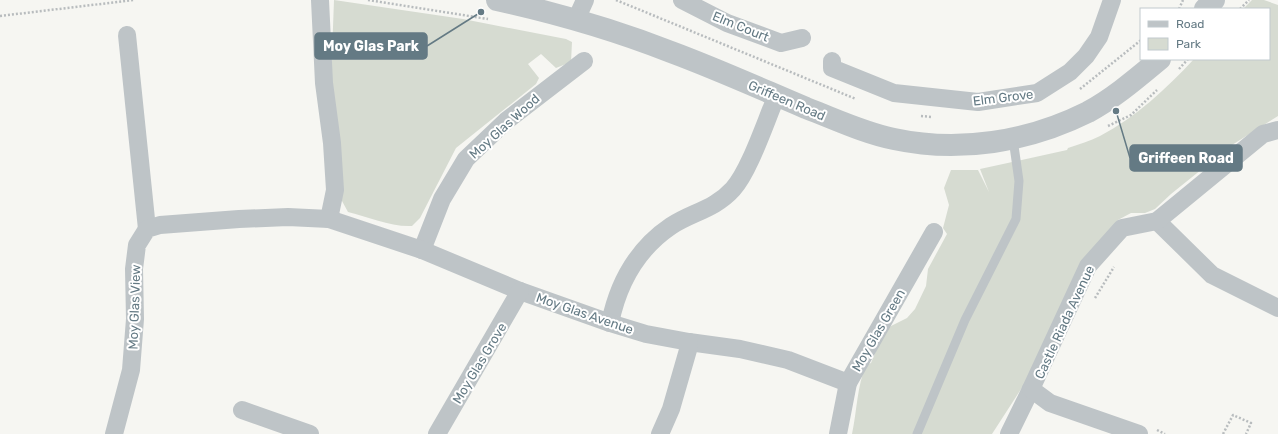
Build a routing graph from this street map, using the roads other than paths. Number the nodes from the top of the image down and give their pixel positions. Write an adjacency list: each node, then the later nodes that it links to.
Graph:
1 (320, 0): 15 (street)
2 (497, 0): 6 (street, Griffeen Road)
3 (585, 0): 6 (street)
4 (682, 0): 8 (street, Elm Court)
5 (1112, 0): 11 (street, Elm Grove)
6 (576, 20): 12 (street, Griffeen Road)
7 (127, 35): 17 (street)
8 (802, 38)
9 (1159, 60): 14 (street, Griffeen Road)
10 (584, 61): 19 (street, Moy Glas Wood)
11 (832, 61)
12 (777, 95): 14 (street, Griffeen Road); 22 (street)
13 (1278, 130): 16 (street, Castle Riada Avenue)
14 (1013, 139): 33 (lane)
15 (329, 219): 17 (street); 19 (street, Moy Glas Avenue)
16 (1157, 221): 21 (street); 25 (street, Castle Riada Avenue)
17 (147, 229): 28 (street, Moy Glas View)
18 (934, 232): 24 (street, Moy Glas Green)
19 (422, 250): 20 (street, Moy Glas Avenue)
20 (520, 291): 22 (street, Moy Glas Avenue); 30 (street, Moy Glas Grove)
21 (1278, 308)
22 (610, 323): 23 (street, Moy Glas Avenue)
23 (689, 342): 24 (street, Moy Glas Avenue); 31 (street)
24 (848, 384): 32 (street, Moy Glas Green)
25 (1032, 389): 27 (street, Castle Riada Avenue); 34 (street, Castle Riada Avenue)
26 (242, 410): 29 (street)
27 (1144, 431)
28 (114, 434)
29 (310, 434)
30 (437, 434)
31 (660, 434)
32 (838, 434)
33 (917, 434)
34 (1009, 434)

